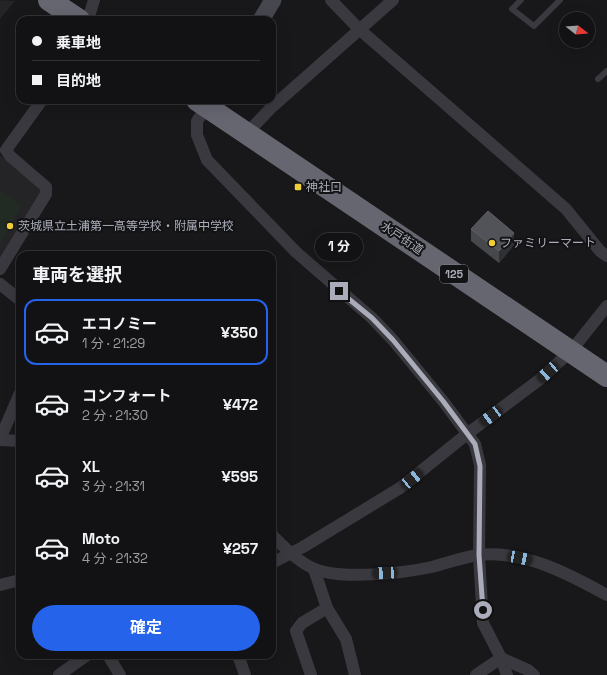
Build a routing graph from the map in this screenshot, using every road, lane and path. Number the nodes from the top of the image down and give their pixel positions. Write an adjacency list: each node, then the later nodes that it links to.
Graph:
1 (49, 0): 8 (highway)
2 (94, 0): 9 (street)
3 (273, 0): 10 (street)
4 (331, 0): 11 (street)
5 (393, 0): 11 (street)
6 (521, 0): 7 (lane)
7 (560, 0)
8 (73, 16)
9 (89, 16)
10 (263, 16)
11 (359, 30): 14 (street); 20 (street)
12 (607, 71): 13 (lane)
13 (598, 79)
14 (276, 103)
15 (39, 104): 21 (street)
16 (204, 104): 28 (street)
17 (208, 104): 19 (highway, 水戸街道 / 125)
18 (275, 104): 19 (street)
19 (246, 134): 25 (highway, 水戸街道 / 125)
20 (607, 256)
21 (0, 269)
22 (0, 284): 23 (street)
23 (16, 297)
24 (607, 306): 25 (street)
25 (571, 352): 26 (highway, 水戸街道 / 125); 28 (street)
26 (607, 376)
27 (16, 402): 29 (street)
28 (467, 434): 32 (street); 33 (street)
29 (0, 439): 30 (street)
30 (16, 441)
31 (276, 539): 32 (street)
32 (292, 553): 34 (street); 35 (street)
33 (479, 555): 35 (street); 38 (street); 40 (street)
34 (276, 561)
35 (314, 569): 39 (street)
36 (16, 581): 37 (street)
37 (0, 585)
38 (607, 595)
39 (327, 608): 47 (street); 48 (street)
40 (501, 658): 49 (street); 50 (street); 51 (street)
41 (81, 659): 44 (street)
42 (110, 659): 45 (street)
43 (239, 659): 46 (street)
44 (59, 675)
45 (120, 675)
46 (245, 675)
47 (311, 675)
48 (355, 675)
49 (476, 675)
50 (507, 675)
51 (534, 675)

